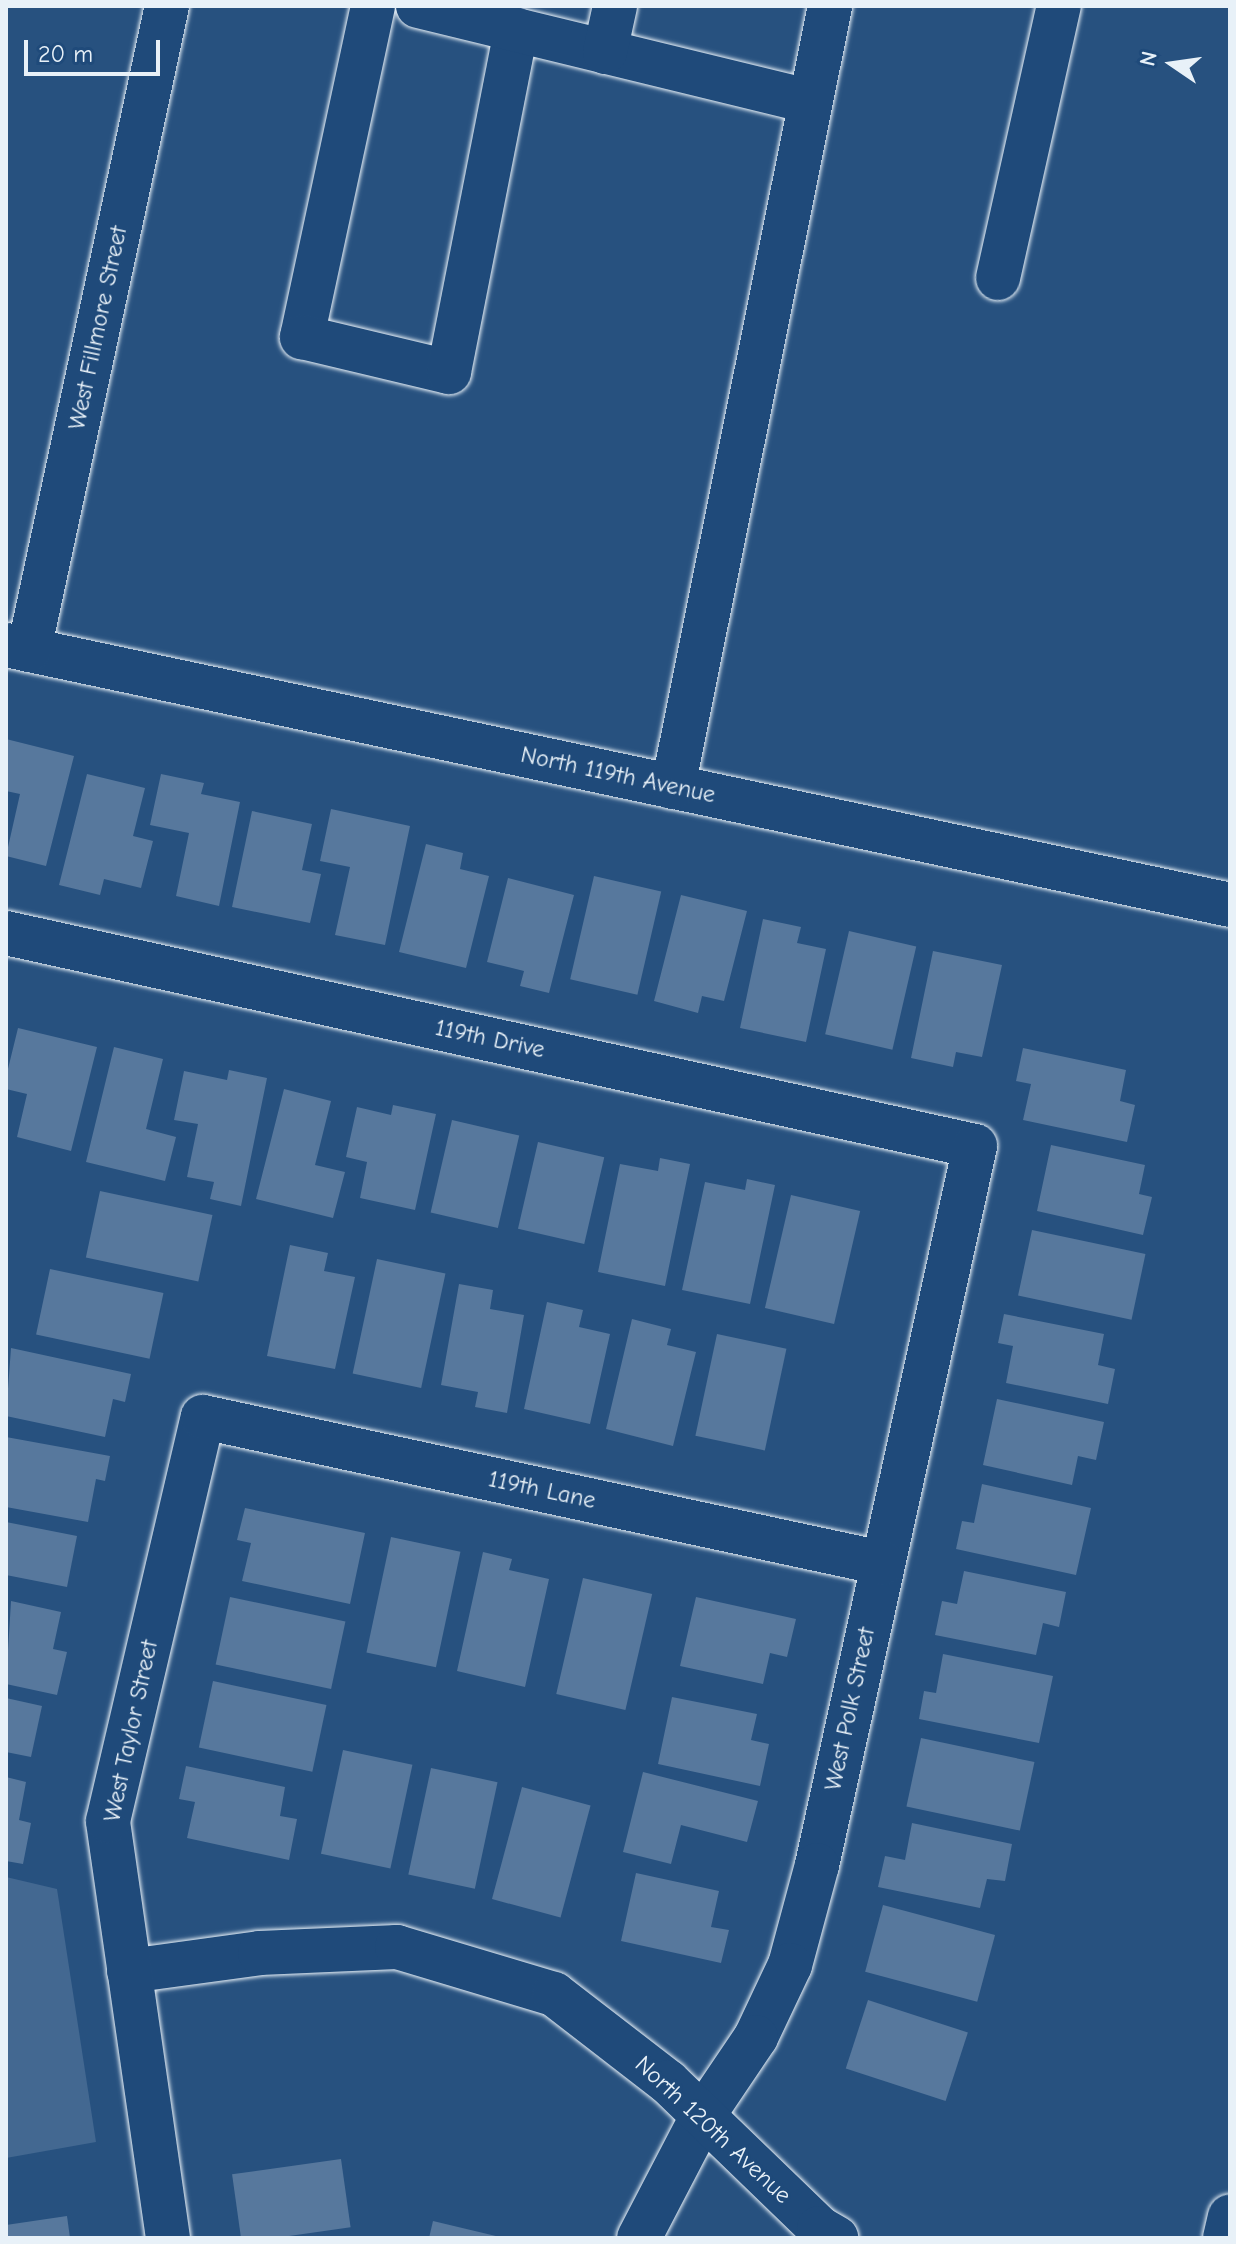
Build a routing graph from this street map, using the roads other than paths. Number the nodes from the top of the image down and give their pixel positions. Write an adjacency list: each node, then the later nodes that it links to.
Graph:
1 (167, 6): 12 (street, West Fillmore Street)
2 (373, 6): 8 (street)
3 (418, 6): 7 (street)
4 (615, 6): 9 (street)
5 (830, 6): 10 (street)
6 (1059, 6): 11 (street)
7 (464, 12): 8 (street)
8 (516, 30): 9 (street)
9 (605, 52): 10 (street)
10 (809, 101): 13 (street)
11 (998, 278)
12 (18, 647): 13 (street, North 119th Avenue)
13 (673, 787): 14 (street, North 119th Avenue)
14 (1230, 905)
15 (6, 933): 16 (street, 119th Drive)
16 (975, 1146): 18 (street, West Polk Street)
17 (203, 1417): 18 (street, 119th Lane); 19 (street, West Taylor Street)
18 (882, 1563): 20 (street, West Polk Street)
19 (129, 1971): 20 (street, North 120th Avenue); 22 (street, West Taylor Street)
20 (702, 2117): 23 (street, West Polk Street); 24 (street, North 120th Avenue)
21 (1230, 2217): 25 (street)
22 (168, 2238)
23 (639, 2238)
24 (836, 2238)
25 (1225, 2238)

